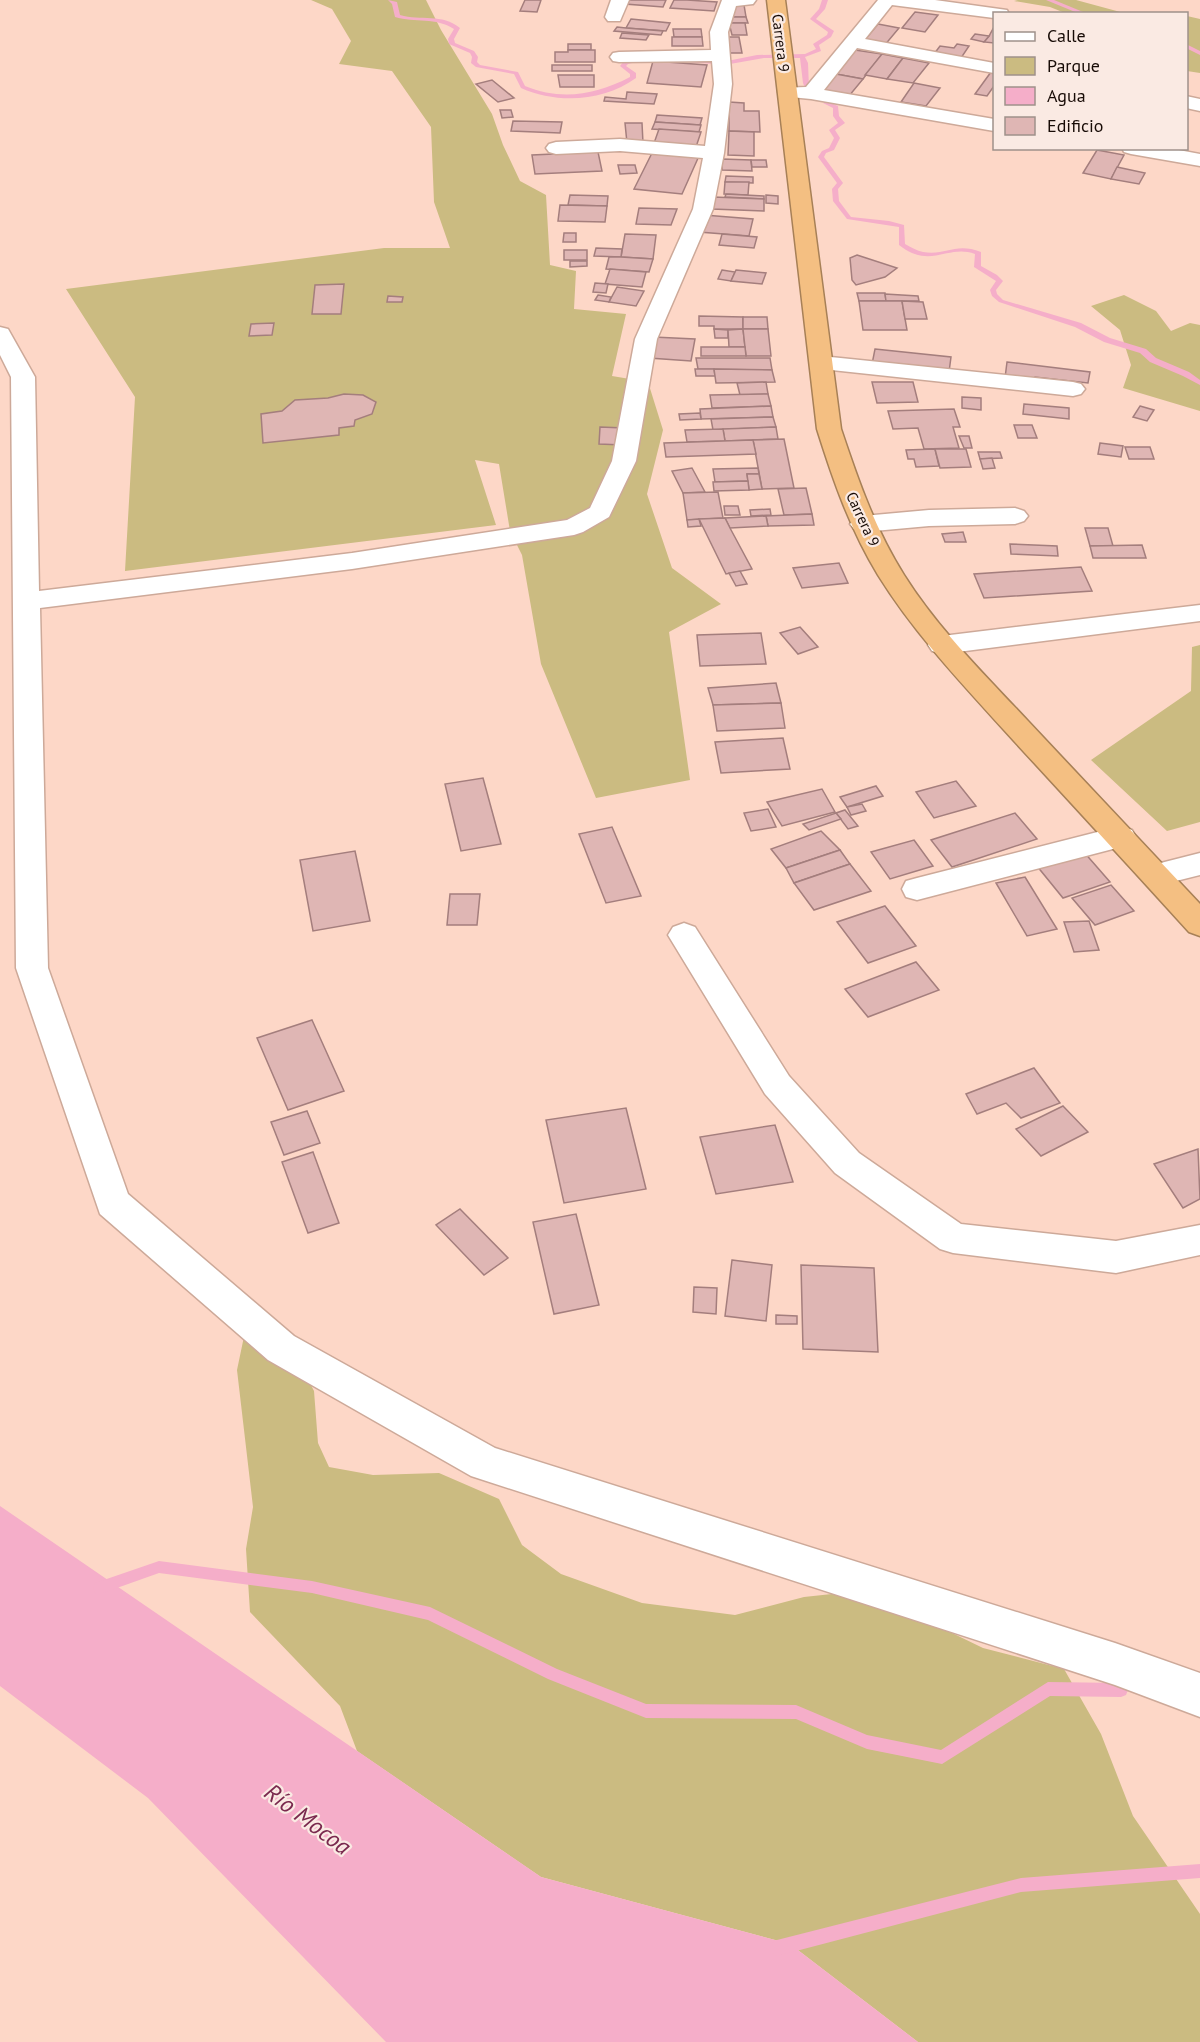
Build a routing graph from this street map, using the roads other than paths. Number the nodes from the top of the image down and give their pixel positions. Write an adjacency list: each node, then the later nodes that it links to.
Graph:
1 (747, 0): 7 (street)
2 (776, 0): 10 (highway, Carrera 9)
3 (887, 0): 6 (street)
4 (895, 0): 5 (street)
5 (993, 13)
6 (854, 42): 9 (street); 10 (street)
7 (720, 55): 8 (street); 14 (street)
8 (619, 57)
9 (993, 68)
10 (799, 93): 11 (street); 17 (highway, Carrera 9)
11 (993, 125)
12 (556, 148): 14 (street)
13 (1142, 150): 15 (street)
14 (714, 153): 21 (street)
15 (1200, 160)
16 (0, 334): 21 (street)
17 (821, 363): 18 (street); 20 (highway, Carrera 9)
18 (1074, 389)
19 (1015, 516): 20 (street)
20 (863, 524): 23 (highway, Carrera 9)
21 (28, 601): 31 (street)
22 (1200, 613): 23 (street)
23 (942, 645): 24 (highway, Carrera 9)
24 (1121, 837): 26 (highway, Carrera 9); 27 (street)
25 (1200, 864): 26 (street)
26 (1156, 875): 28 (highway, Carrera 9)
27 (917, 889)
28 (1200, 924)
29 (684, 935): 30 (street)
30 (1200, 1240)
31 (1200, 1695)

